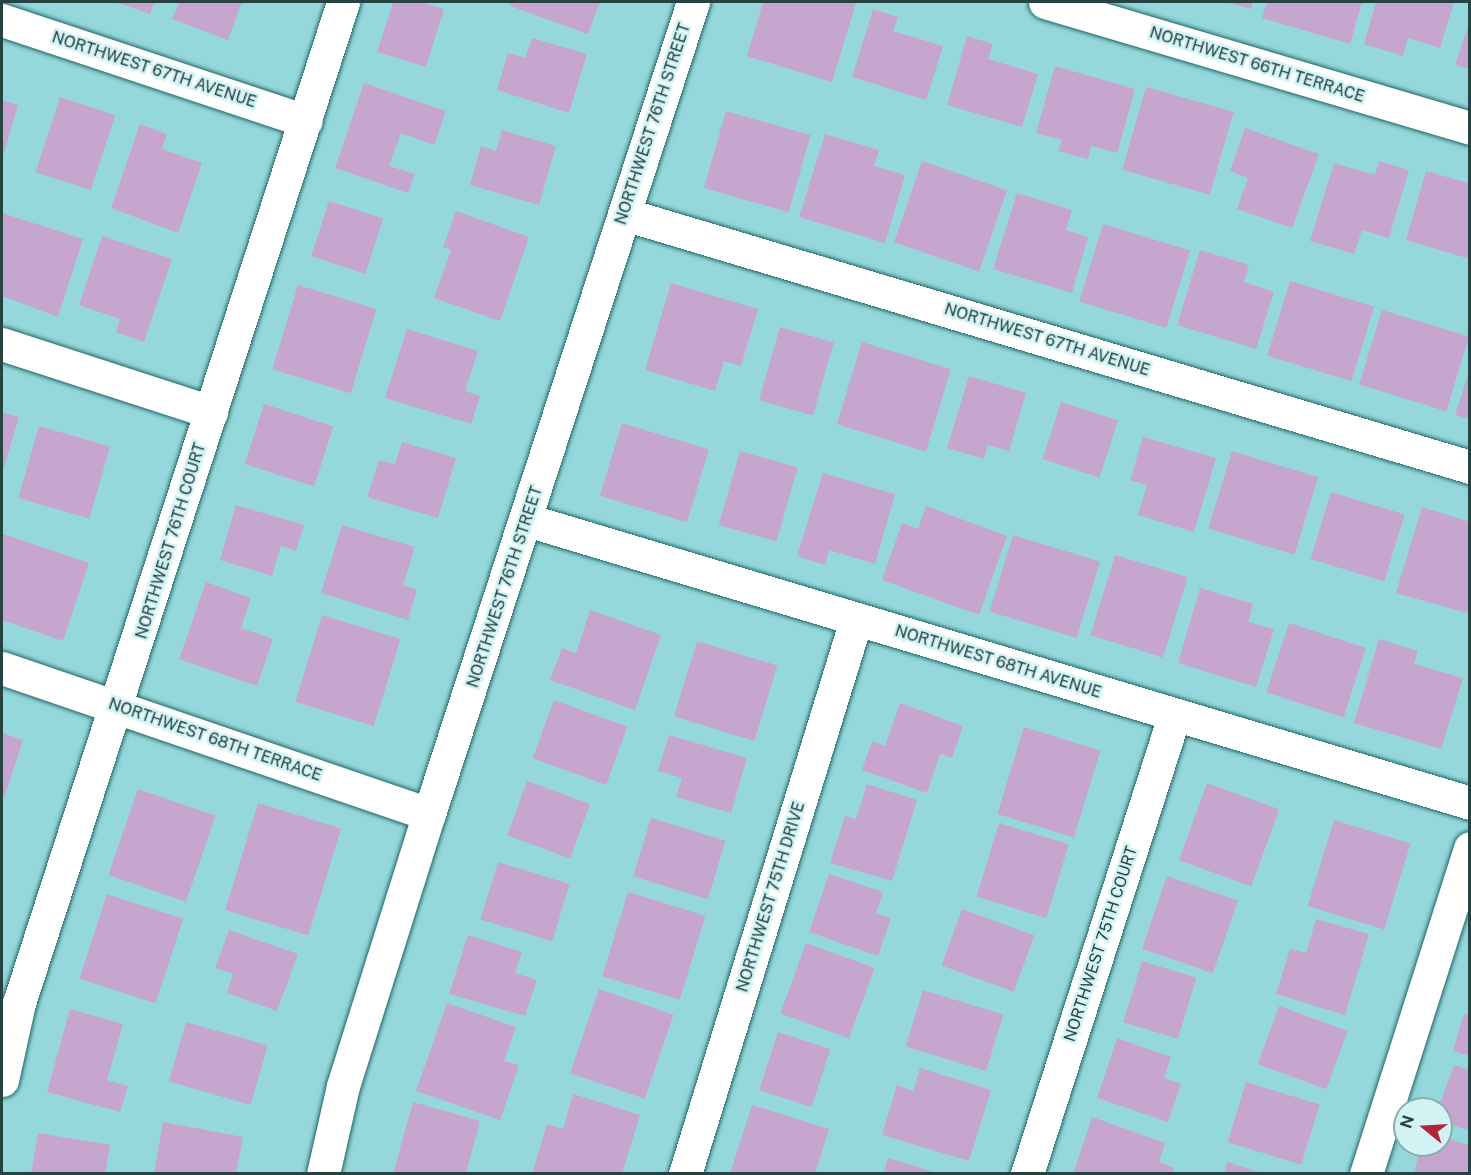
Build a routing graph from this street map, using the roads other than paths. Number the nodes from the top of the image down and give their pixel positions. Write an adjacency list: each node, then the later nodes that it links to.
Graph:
1 (343, 2): 5 (street, NORTHWEST 76TH COURT)
2 (693, 2): 7 (street, NORTHWEST 76TH STREET)
3 (1045, 2): 6 (street, NORTHWEST 66TH TERRACE)
4 (2, 20): 5 (street, NORTHWEST 67TH AVENUE)
5 (306, 121): 9 (street, NORTHWEST 76TH COURT)
6 (1470, 128)
7 (624, 214): 10 (street, NORTHWEST 67TH AVENUE); 11 (street, NORTHWEST 76TH STREET)
8 (2, 344): 9 (street)
9 (211, 412): 14 (street, NORTHWEST 76TH COURT)
10 (1470, 467)
11 (527, 520): 12 (street, NORTHWEST 68TH AVENUE); 17 (street, NORTHWEST 76TH STREET)
12 (856, 620): 15 (street, NORTHWEST 68TH AVENUE); 22 (street, NORTHWEST 75TH DRIVE)
13 (2, 668): 14 (street, NORTHWEST 68TH TERRACE)
14 (118, 706): 17 (street, NORTHWEST 68TH TERRACE); 19 (street, NORTHWEST 76TH COURT)
15 (1174, 715): 16 (street, NORTHWEST 68TH AVENUE); 23 (street, NORTHWEST 75TH COURT)
16 (1470, 803)
17 (429, 814): 21 (street, NORTHWEST 76TH STREET)
18 (1470, 848): 24 (street)
19 (10, 1000): 20 (street, NORTHWEST 76TH COURT)
20 (2, 1080)
21 (323, 1173)
22 (685, 1173)
23 (1027, 1173)
24 (1365, 1173)

